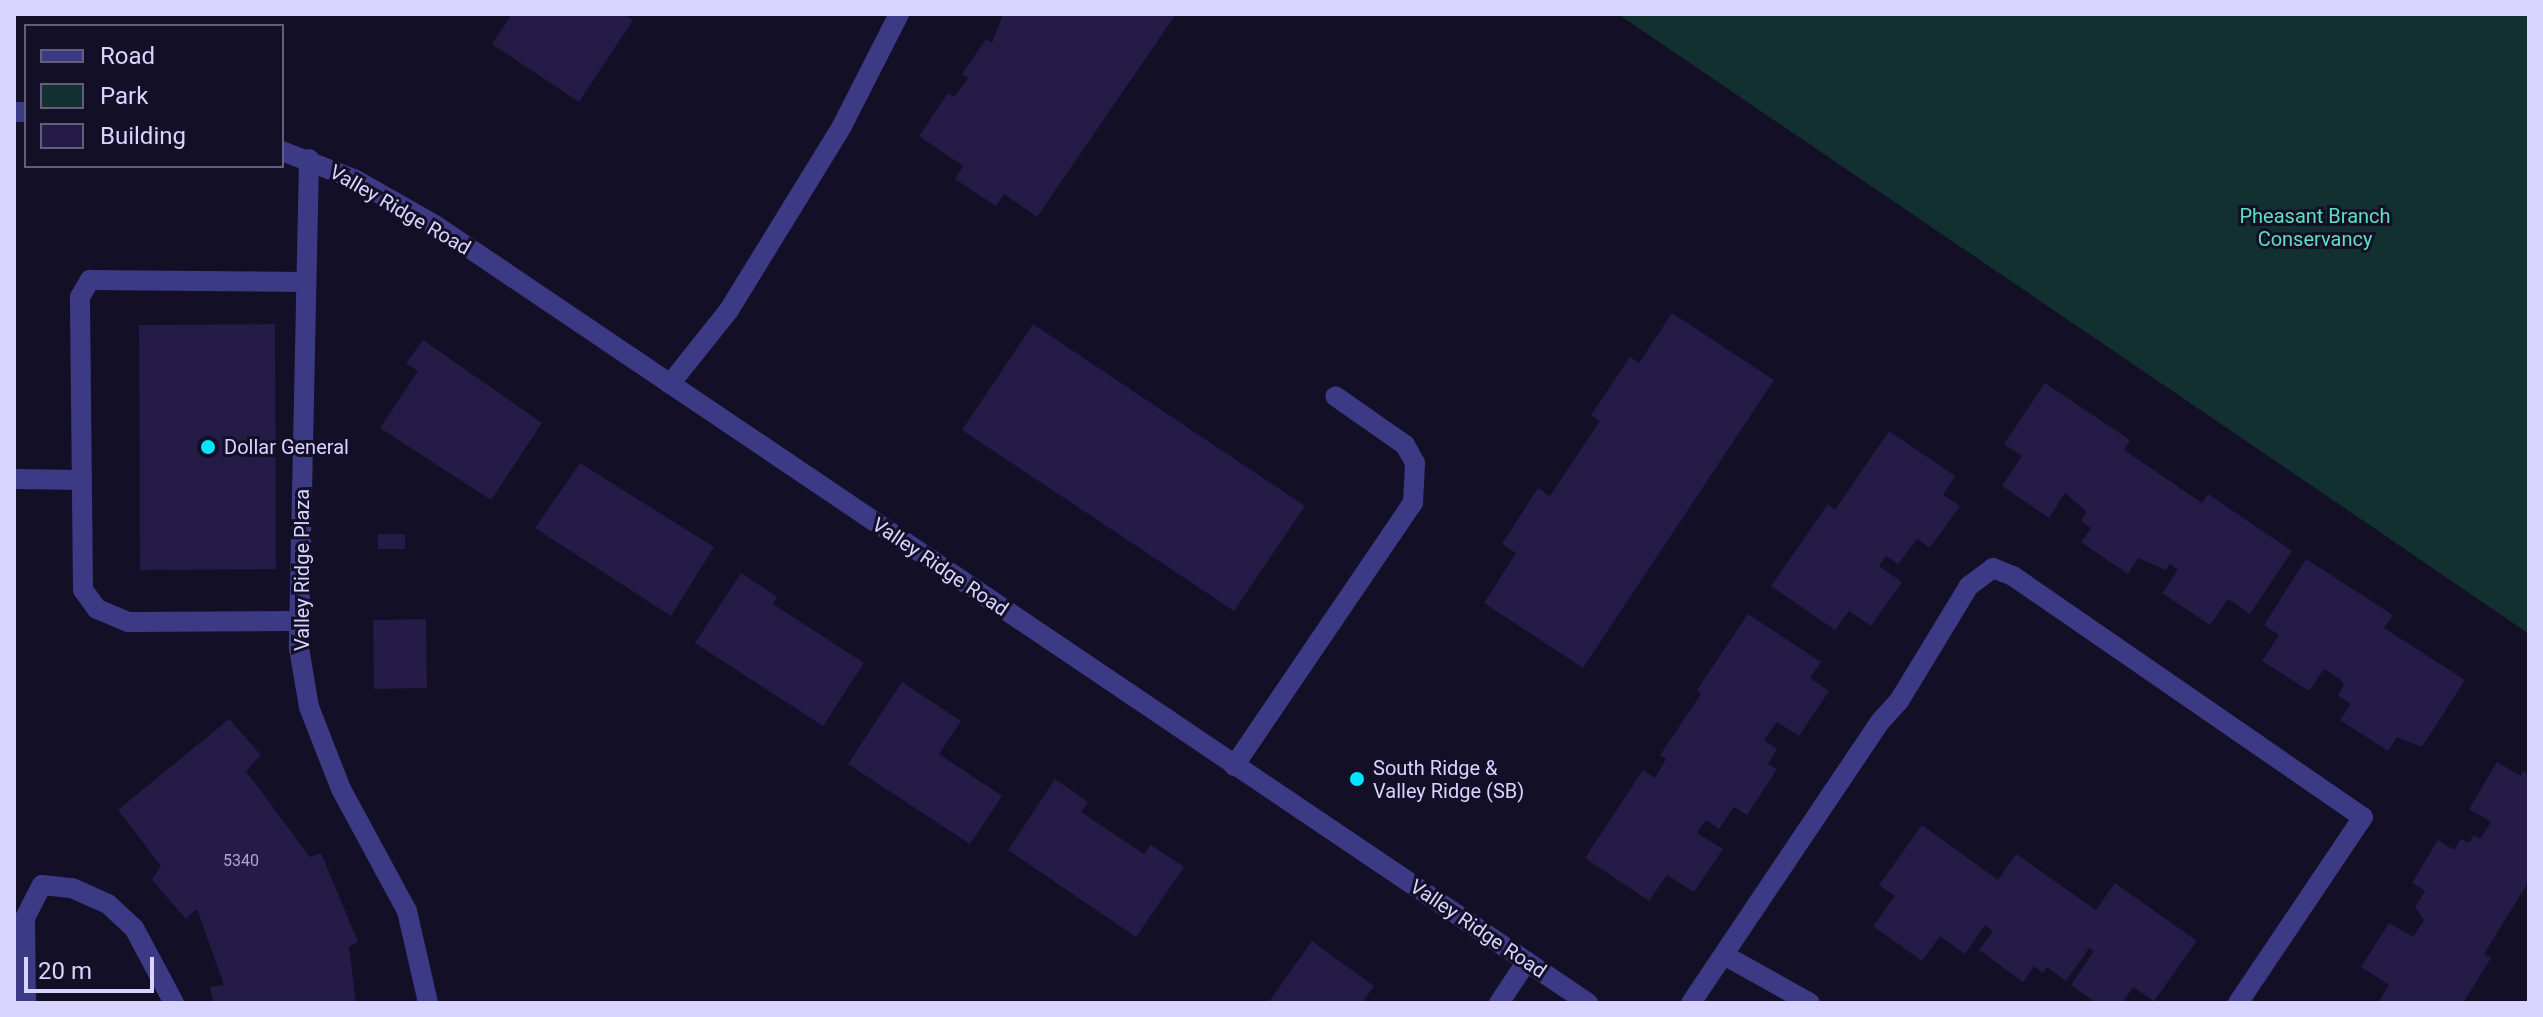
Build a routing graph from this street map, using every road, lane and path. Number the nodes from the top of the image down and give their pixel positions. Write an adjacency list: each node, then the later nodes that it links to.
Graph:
1 (899, 14): 5 (street)
2 (284, 152): 3 (street, Valley Ridge Road)
3 (309, 159): 4 (street, Valley Ridge Plaza); 5 (street, Valley Ridge Road)
4 (306, 282): 8 (street); 9 (street, Valley Ridge Plaza)
5 (670, 384): 10 (street, Valley Ridge Road)
6 (1335, 396): 10 (street)
7 (14, 479): 8 (street)
8 (82, 480): 9 (street)
9 (300, 621): 15 (street, Valley Ridge Plaza)
10 (1234, 766): 12 (street, Valley Ridge Road)
11 (1724, 955): 18 (street); 19 (street); 20 (street)
12 (1527, 961): 16 (street); 17 (street, Valley Ridge Road)
13 (26, 1003): 14 (street)
14 (174, 1003)
15 (428, 1003)
16 (1499, 1003)
17 (1588, 1003)
18 (1691, 1003)
19 (1810, 1003)
20 (2238, 1003)

